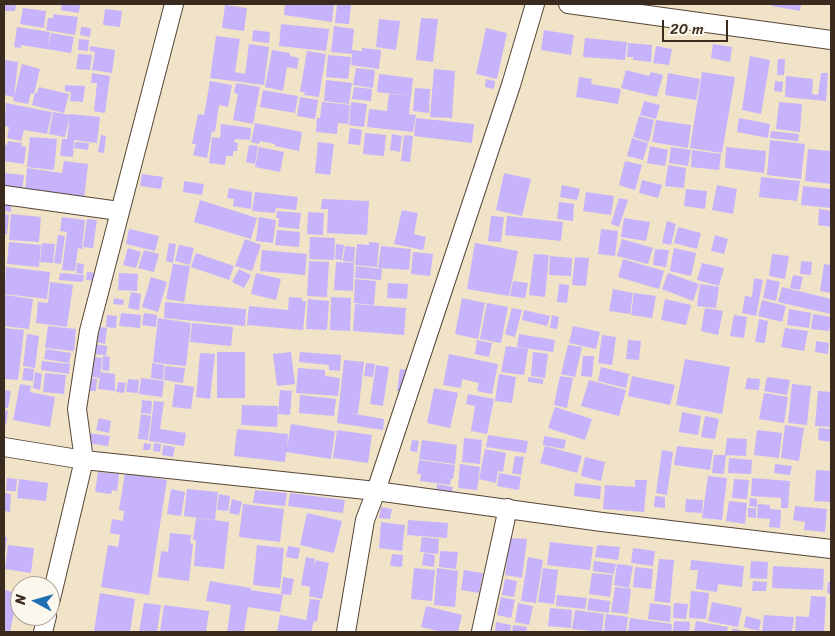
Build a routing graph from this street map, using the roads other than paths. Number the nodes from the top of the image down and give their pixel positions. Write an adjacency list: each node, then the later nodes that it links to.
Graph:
1 (174, 4): 6 (street)
2 (535, 4): 9 (street)
3 (568, 4): 4 (street)
4 (831, 40)
5 (4, 195): 6 (street)
6 (119, 211): 8 (street)
7 (4, 447): 8 (street)
8 (84, 460): 9 (street); 12 (street)
9 (376, 491): 10 (street); 13 (street)
10 (508, 508): 11 (street); 14 (street)
11 (831, 549)
12 (56, 576)
13 (346, 632)
14 (481, 632)

